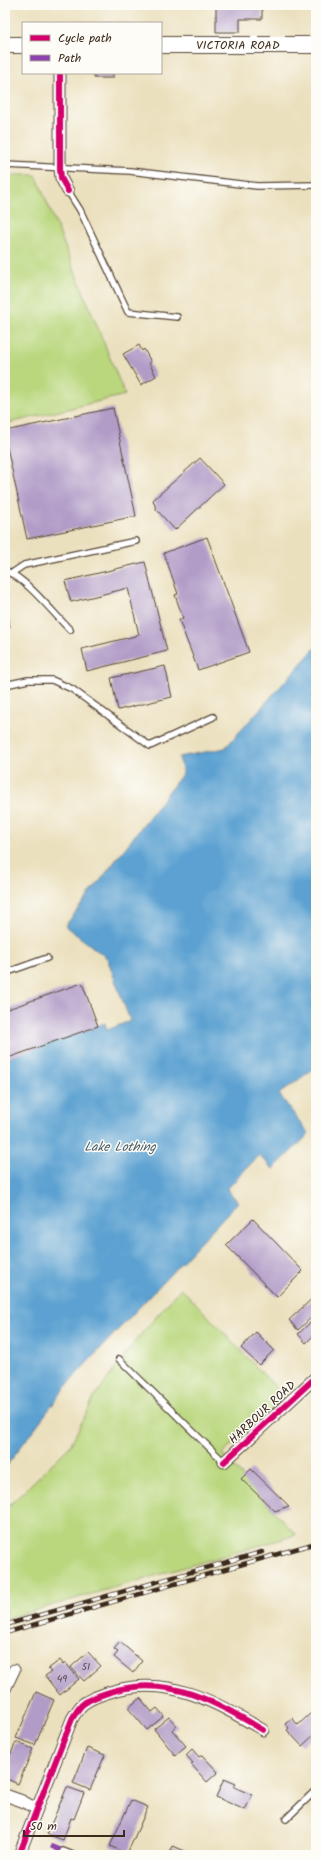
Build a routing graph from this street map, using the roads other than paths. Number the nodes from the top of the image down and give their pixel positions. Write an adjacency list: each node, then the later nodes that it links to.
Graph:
1 (5, 45): 2 (main road)
2 (22, 45)
3 (162, 45): 4 (main road, VICTORIA ROAD)
4 (316, 45)
5 (60, 74): 7 (street)
6 (5, 165): 7 (lane)
7 (60, 168): 8 (lane); 9 (street)
8 (316, 185)
9 (68, 191): 10 (lane)
10 (177, 317)
11 (136, 541): 13 (lane)
12 (5, 571): 13 (lane)
13 (12, 573): 14 (lane)
14 (70, 630)
15 (5, 684): 16 (lane)
16 (214, 717)
17 (47, 958): 18 (lane)
18 (5, 973)
19 (119, 1359): 21 (lane)
20 (316, 1377): 21 (street, HARBOUR ROAD)
21 (224, 1462)
22 (14, 1670): 23 (street)
23 (5, 1689)
24 (263, 1730): 27 (street)
25 (316, 1790): 28 (lane)
26 (5, 1795): 27 (street)
27 (37, 1809): 30 (street)
28 (286, 1819)
29 (63, 1851): 31 (lane)
30 (19, 1855)
31 (73, 1855)

